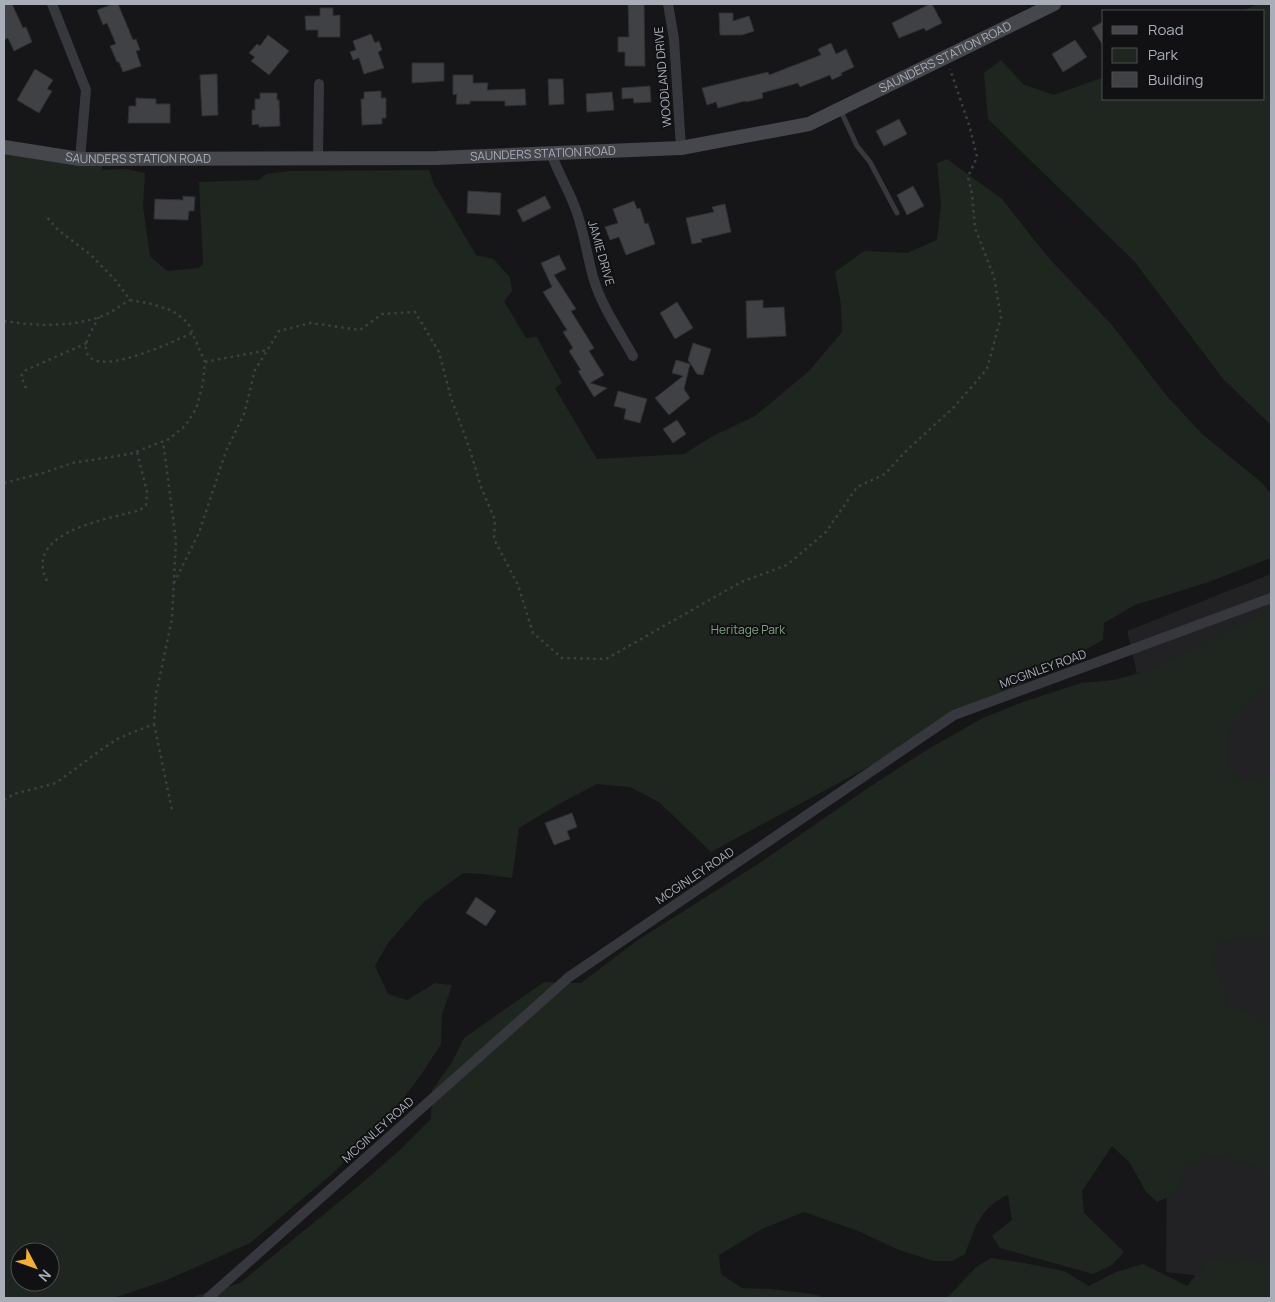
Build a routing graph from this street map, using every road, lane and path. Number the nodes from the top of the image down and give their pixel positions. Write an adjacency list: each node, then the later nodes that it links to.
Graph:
1 (52, 4): 11 (street)
2 (668, 4): 8 (street, WOODLAND DRIVE)
3 (1054, 4): 4 (street, SAUNDERS STATION ROAD)
4 (946, 57): 6 (street, SAUNDERS STATION ROAD); 19 (path)
5 (319, 84): 10 (street)
6 (840, 109): 8 (street, SAUNDERS STATION ROAD); 12 (lane)
7 (4, 147): 11 (street, SAUNDERS STATION ROAD)
8 (681, 148): 9 (street, SAUNDERS STATION ROAD)
9 (551, 153): 10 (street, SAUNDERS STATION ROAD); 20 (street, JAMIE DRIVE)
10 (318, 157): 11 (street, SAUNDERS STATION ROAD)
11 (80, 159)
12 (897, 213)
13 (45, 215): 14 (path)
14 (130, 300): 15 (path); 17 (path)
15 (98, 317): 16 (path); 18 (path)
16 (4, 321)
17 (192, 333): 18 (path); 21 (path)
18 (87, 343): 22 (path)
19 (268, 350): 21 (path); 27 (path)
20 (633, 356)
21 (205, 362): 23 (path)
22 (26, 388)
23 (163, 441): 24 (path); 27 (path)
24 (137, 452): 25 (path); 26 (path)
25 (4, 483)
26 (47, 581)
27 (174, 583): 29 (path)
28 (1271, 598): 32 (street, MCGINLEY ROAD)
29 (154, 724): 30 (path); 31 (path)
30 (4, 800)
31 (172, 810)
32 (208, 1298)

